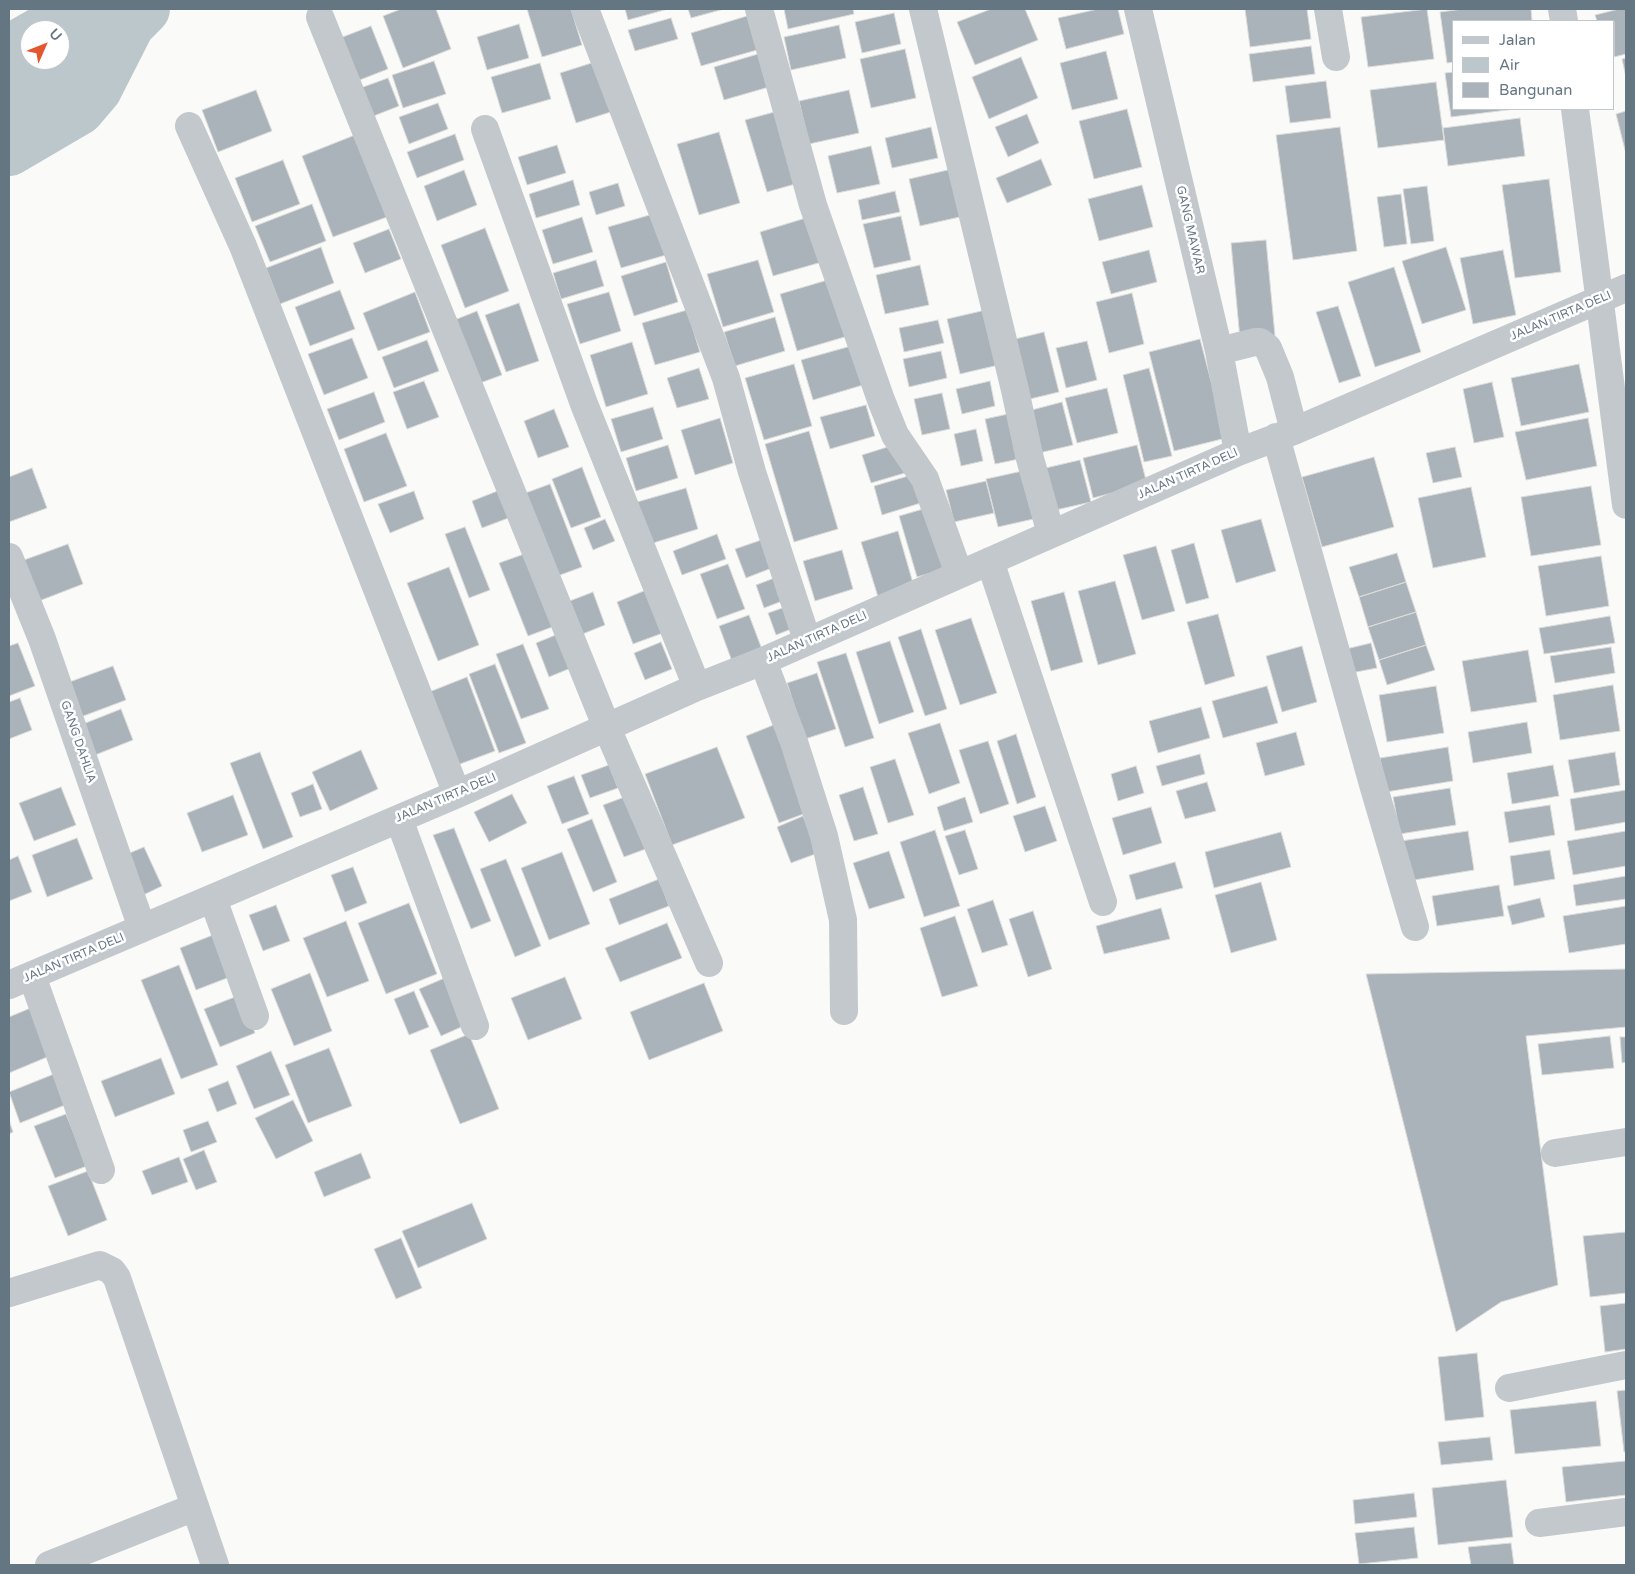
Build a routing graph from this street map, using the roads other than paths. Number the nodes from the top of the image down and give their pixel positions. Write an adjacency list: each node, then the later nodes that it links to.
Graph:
1 (585, 9): 21 (street)
2 (759, 9): 20 (street)
3 (923, 9): 17 (street)
4 (1138, 9): 13 (street, GANG MAWAR)
5 (1328, 9): 7 (street)
6 (320, 17): 24 (street)
7 (1336, 57)
8 (1575, 110): 12 (street)
9 (189, 126): 25 (street)
10 (485, 129): 23 (street)
11 (1626, 288): 12 (street, JALAN TIRTA DELI)
12 (1599, 300): 14 (street, JALAN TIRTA DELI); 16 (street)
13 (1219, 351): 14 (street); 15 (street, GANG MAWAR)
14 (1285, 434): 15 (street, JALAN TIRTA DELI); 29 (street)
15 (1238, 452): 17 (street, JALAN TIRTA DELI)
16 (1626, 505)
17 (1051, 534): 19 (street, JALAN TIRTA DELI)
18 (9, 558): 30 (street, GANG DAHLIA)
19 (990, 561): 20 (street, JALAN TIRTA DELI); 28 (street)
20 (959, 574): 21 (street, JALAN TIRTA DELI)
21 (808, 640): 22 (street, JALAN TIRTA DELI)
22 (763, 661): 23 (street, JALAN TIRTA DELI); 33 (street)
23 (697, 687): 24 (street, JALAN TIRTA DELI)
24 (607, 728): 25 (street, JALAN TIRTA DELI); 31 (street)
25 (457, 794): 26 (street, JALAN TIRTA DELI)
26 (399, 819): 27 (street, JALAN TIRTA DELI); 35 (street)
27 (213, 899): 30 (street, JALAN TIRTA DELI); 34 (street)
28 (1104, 902)
29 (1415, 927)
30 (142, 928): 32 (street, JALAN TIRTA DELI)
31 (709, 963)
32 (15, 981): 38 (street)
33 (844, 1011)
34 (255, 1016)
35 (475, 1026)
36 (1626, 1142): 37 (street)
37 (1555, 1152)
38 (101, 1170)
39 (9, 1293): 42 (street)
40 (1626, 1365): 41 (street)
41 (1509, 1388)
42 (195, 1507): 45 (street); 46 (street)
43 (1626, 1512): 44 (street)
44 (1539, 1524)
45 (49, 1565)
46 (214, 1565)

